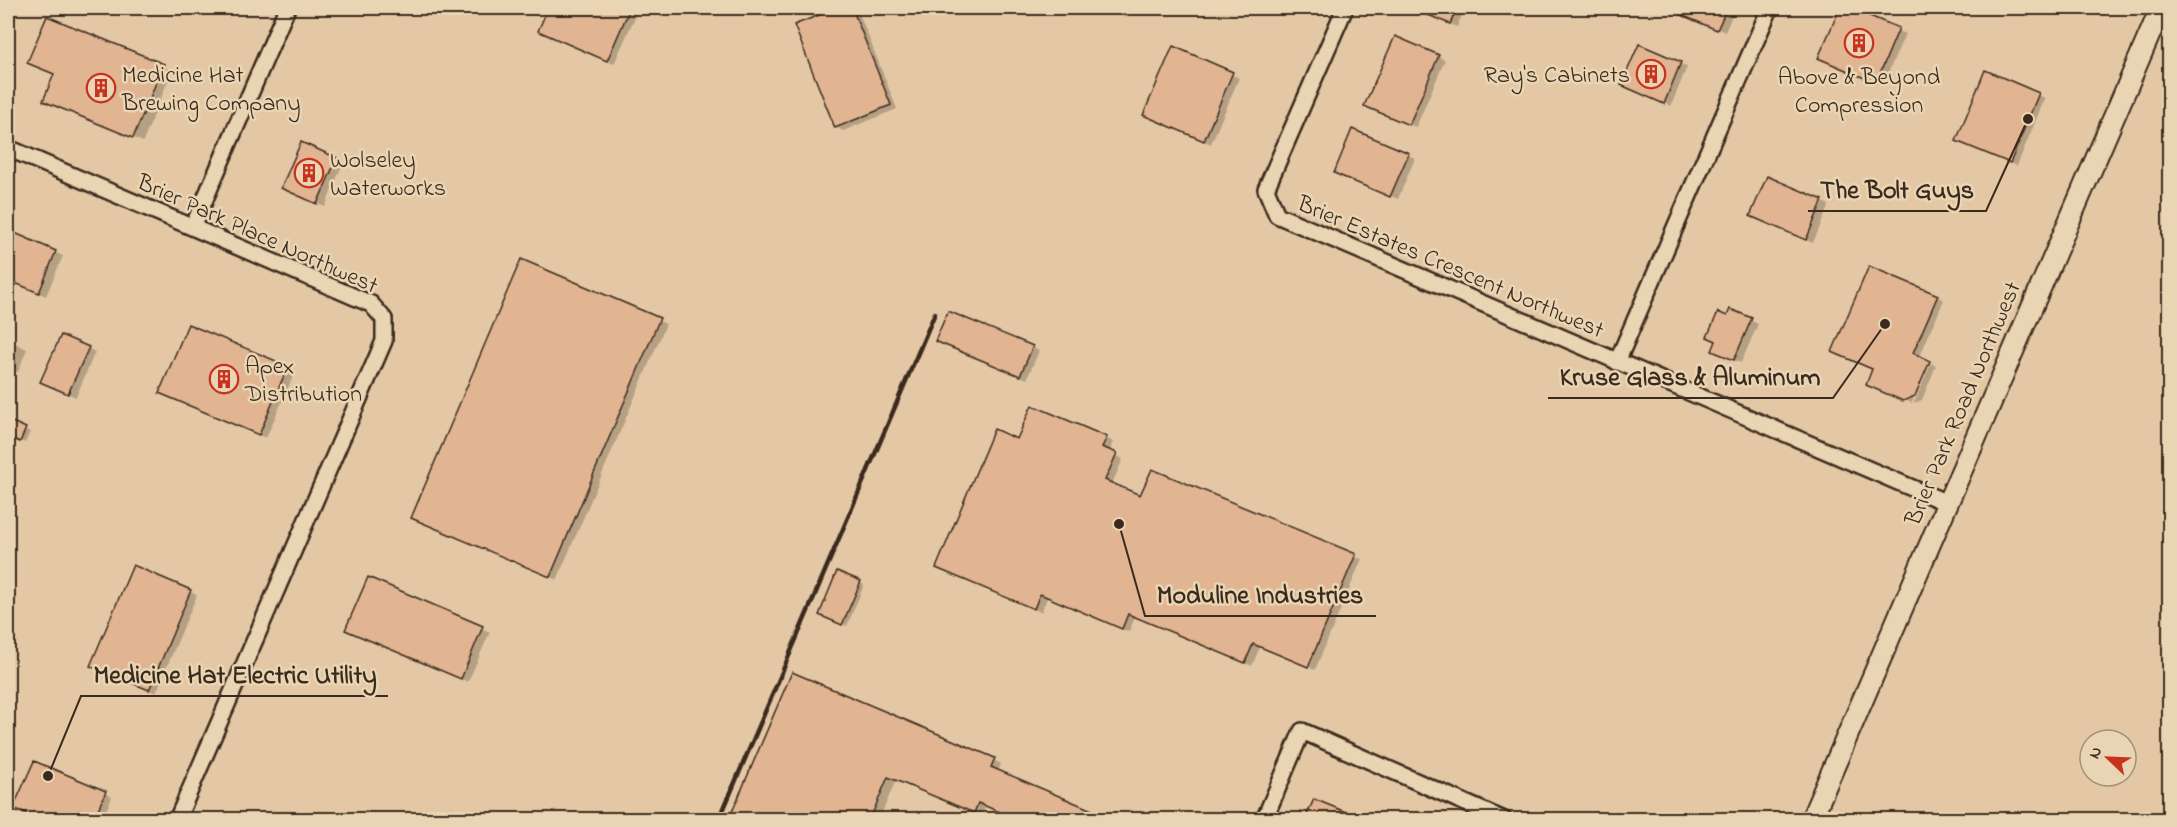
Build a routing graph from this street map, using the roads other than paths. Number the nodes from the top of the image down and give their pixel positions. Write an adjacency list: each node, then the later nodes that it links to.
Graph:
1 (287, 8): 6 (street)
2 (1345, 8): 7 (street, Brier Estates Crescent Northwest)
3 (1770, 8): 7 (street)
4 (2161, 8): 8 (street, Brier Park Road Northwest)
5 (8, 148): 6 (street, Brier Park Place Northwest)
6 (193, 227): 9 (street, Brier Park Place Northwest)
7 (1617, 362): 8 (street, Brier Estates Crescent Northwest)
8 (1947, 504): 12 (street, Brier Park Road Northwest)
9 (177, 819)
10 (1264, 819): 11 (street)
11 (1504, 819)
12 (1811, 819)

